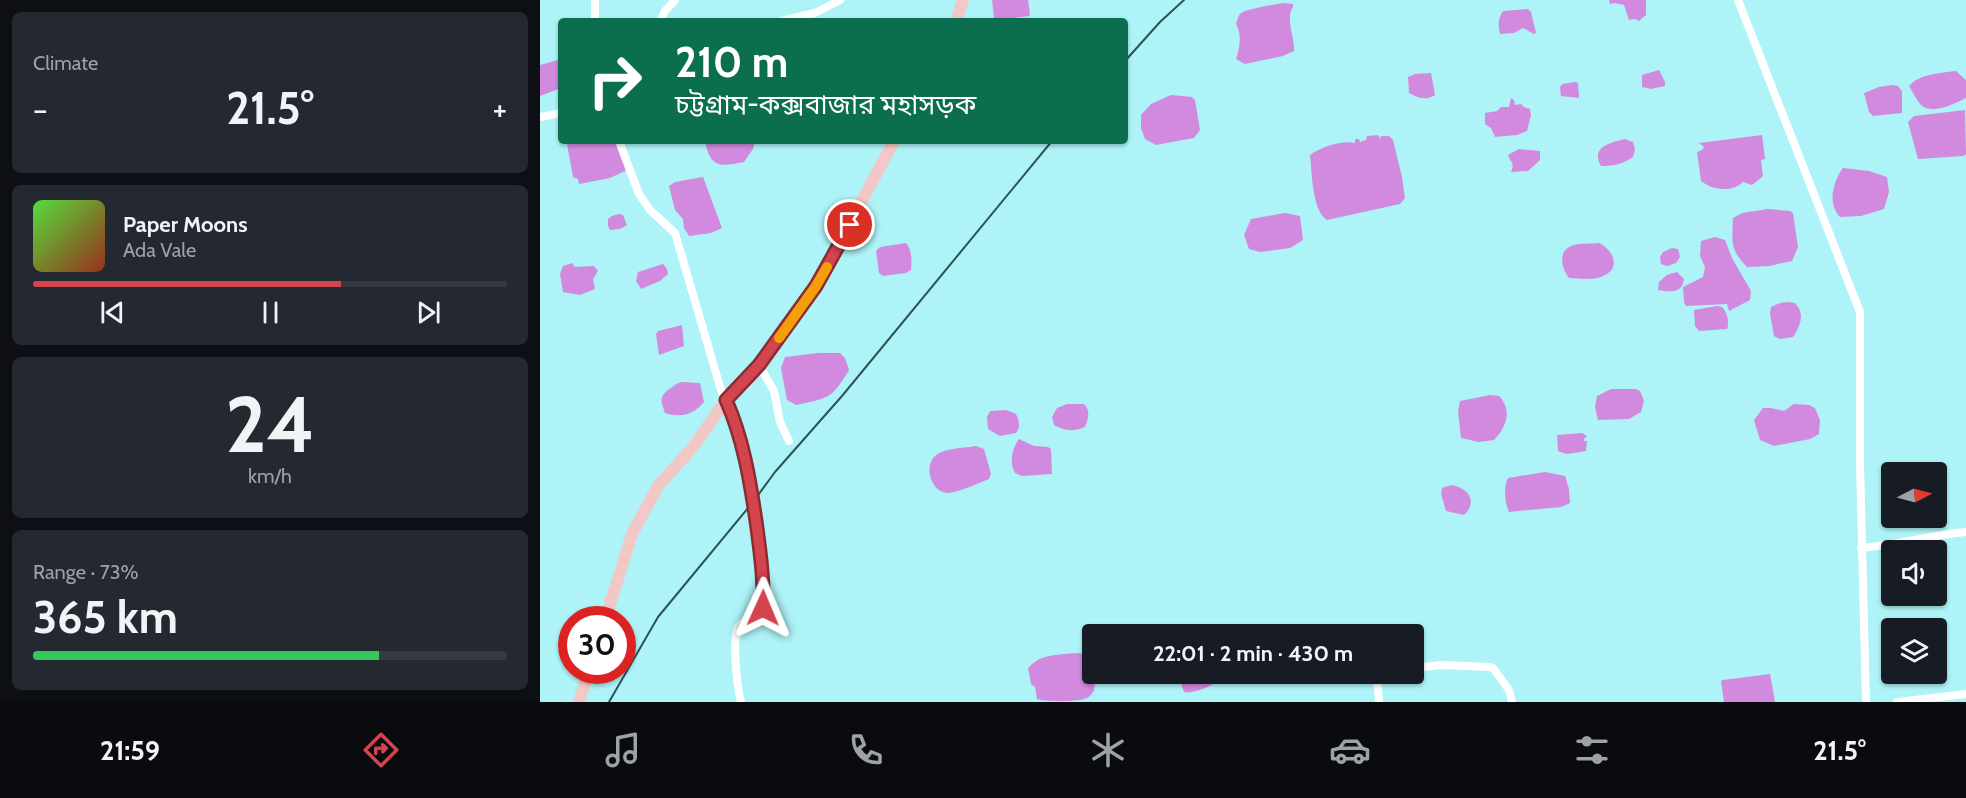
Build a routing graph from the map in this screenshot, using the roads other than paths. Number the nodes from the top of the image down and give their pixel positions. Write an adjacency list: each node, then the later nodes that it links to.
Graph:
1 (595, 0): 6 (street)
2 (675, 0): 7 (street)
3 (840, 0): 8 (street)
4 (963, 0): 9 (highway)
5 (1738, 0): 18 (street)
6 (595, 18)
7 (662, 18)
8 (794, 18)
9 (957, 18)
10 (558, 114): 11 (street)
11 (540, 117)
12 (620, 144): 15 (street)
13 (892, 144): 14 (highway)
14 (759, 365): 15 (highway); 16 (street)
15 (726, 400): 19 (highway); 25 (street)
16 (789, 441)
17 (1966, 532): 18 (street)
18 (1861, 548): 28 (street)
19 (609, 606)
20 (1424, 667): 27 (street)
21 (585, 684): 24 (highway)
22 (1377, 684): 26 (street)
23 (1966, 694): 29 (street)
24 (579, 702)
25 (741, 702)
26 (1379, 702)
27 (1512, 702)
28 (1866, 702)
29 (1897, 702)

